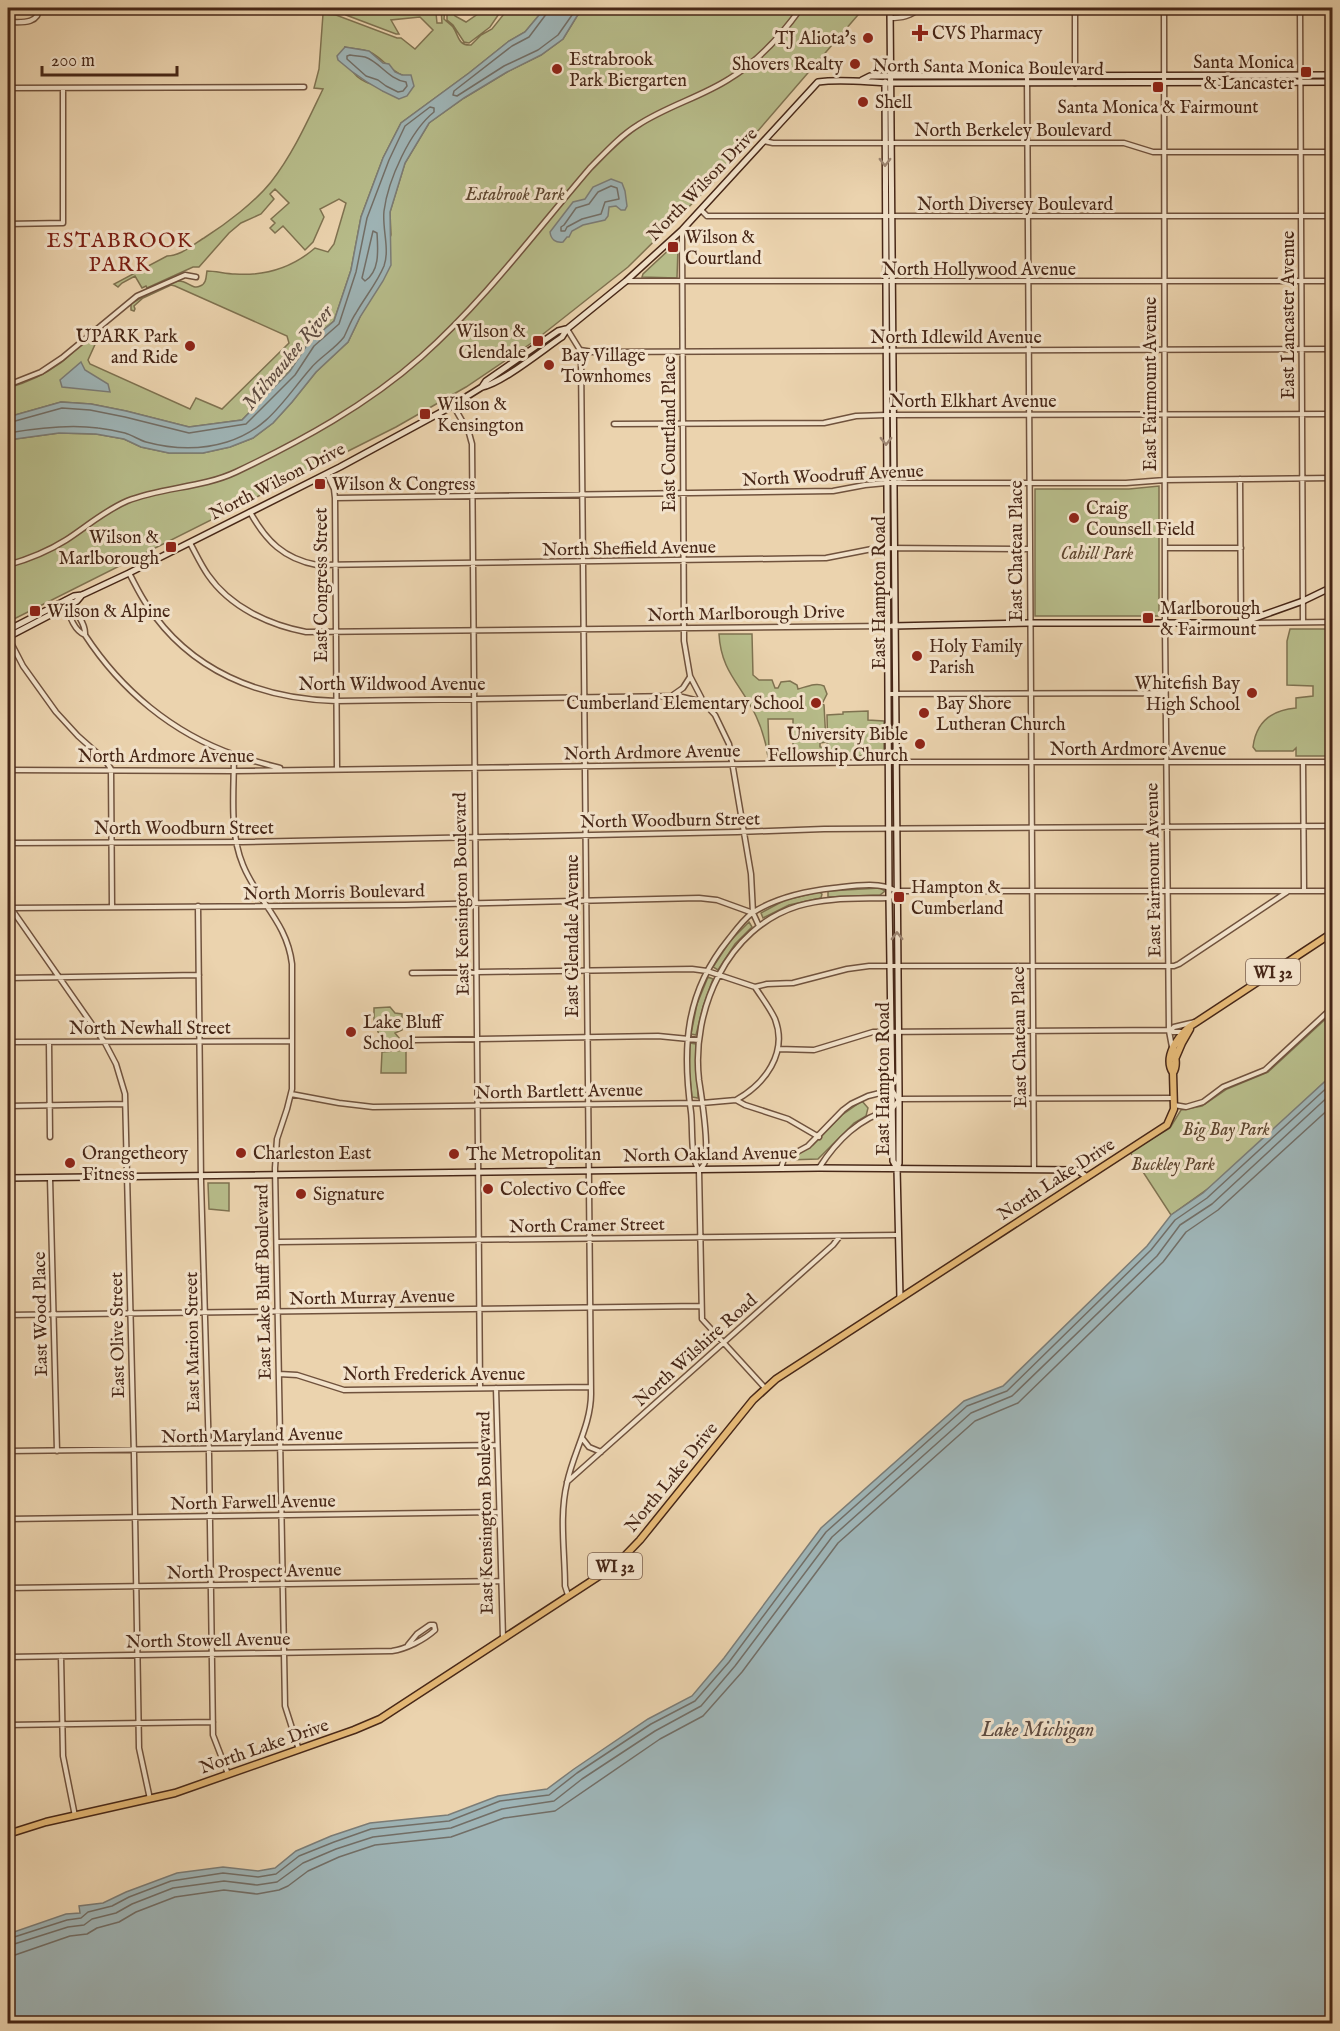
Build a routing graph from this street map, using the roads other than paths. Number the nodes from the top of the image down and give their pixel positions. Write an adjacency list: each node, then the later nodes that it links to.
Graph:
1 (39, 8): 10 (street)
2 (801, 8): 92 (street)
3 (890, 8): 9 (main road, East Hampton Road)
4 (920, 8): 9 (street)
5 (1075, 8): 17 (street)
6 (1164, 8): 7 (street); 11 (street, East Fairmount Avenue)
7 (1300, 8): 8 (street); 12 (street, East Lancaster Avenue)
8 (1332, 9)
9 (890, 18): 14 (main road, East Hampton Road)
10 (8, 22)
11 (1164, 75): 12 (main road, North Santa Monica Boulevard); 17 (main road, North Santa Monica Boulevard); 18 (street, East Fairmount Avenue)
12 (1300, 75): 13 (main road, North Santa Monica Boulevard); 19 (street, East Lancaster Avenue)
13 (1332, 75)
14 (890, 76): 15 (main road, North Santa Monica Boulevard); 16 (main road, North Santa Monica Boulevard); 21 (main road); 22 (main road, East Hampton Road)
15 (1027, 79): 17 (main road, North Santa Monica Boulevard); 22 (main road, North Santa Monica Boulevard); 31 (street, East Chateau Place)
16 (862, 80): 21 (main road, North Santa Monica Boulevard); 28 (main road, North Wilson Drive)
17 (1075, 80): 18 (main road, North Santa Monica Boulevard)
18 (1164, 82): 19 (main road, North Santa Monica Boulevard); 32 (street, East Fairmount Avenue)
19 (1299, 82): 20 (main road, North Santa Monica Boulevard); 33 (street, East Lancaster Avenue)
20 (1332, 82)
21 (885, 83): 22 (main road, North Santa Monica Boulevard); 26 (main road, East Hampton Road)
22 (892, 83): 27 (main road, East Hampton Road)
23 (8, 87): 25 (street)
24 (304, 87): 25 (street)
25 (63, 88): 42 (street)
26 (885, 105): 27 (main road); 29 (main road, East Hampton Road)
27 (892, 105): 30 (main road, East Hampton Road)
28 (764, 141): 29 (street, North Berkeley Boulevard); 35 (main road, North Wilson Drive)
29 (885, 143): 30 (street, North Berkeley Boulevard); 40 (main road, East Hampton Road, one-way to 40)
30 (893, 143): 31 (street, North Berkeley Boulevard); 41 (main road, East Hampton Road)
31 (1027, 143): 32 (street, North Berkeley Boulevard); 36 (street, East Chateau Place)
32 (1164, 152): 33 (street, North Berkeley Boulevard); 39 (street, East Fairmount Avenue)
33 (1300, 152): 34 (street, North Berkeley Boulevard); 37 (street, East Lancaster Avenue)
34 (1332, 152)
35 (701, 210): 40 (street, North Diversey Boulevard); 43 (main road, North Wilson Drive)
36 (1028, 216): 39 (street, North Diversey Boulevard); 41 (street, North Diversey Boulevard); 50 (street, East Chateau Place)
37 (1301, 216): 38 (street, North Diversey Boulevard); 39 (street, North Diversey Boulevard); 46 (street, East Lancaster Avenue)
38 (1332, 216)
39 (1164, 217): 51 (street, East Fairmount Avenue)
40 (885, 218): 41 (street, North Diversey Boulevard); 49 (main road, East Hampton Road)
41 (893, 218): 49 (main road, East Hampton Road)
42 (8, 224)
43 (682, 230): 45 (main road, North Wilson Drive); 48 (street, East Courtland Place)
44 (196, 277): 60 (street)
45 (626, 281): 48 (street, North Hollywood Avenue); 52 (main road, North Wilson Drive)
46 (1302, 281): 47 (street, North Hollywood Avenue); 51 (street, North Hollywood Avenue); 58 (street, East Lancaster Avenue)
47 (1332, 281)
48 (682, 282): 49 (street, North Hollywood Avenue); 59 (street, East Courtland Place)
49 (889, 282): 50 (street, North Hollywood Avenue); 55 (main road, East Hampton Road)
50 (1028, 282): 51 (street, North Hollywood Avenue); 56 (street, East Chateau Place)
51 (1164, 282): 57 (street, East Fairmount Avenue)
52 (567, 329): 54 (street, East Glendale Avenue); 61 (main road, North Wilson Drive)
53 (1332, 349): 58 (street, North Idlewild Avenue)
54 (580, 350): 59 (street, North Idlewild Avenue); 79 (street, East Glendale Avenue)
55 (889, 350): 56 (street, North Idlewild Avenue); 59 (street, North Idlewild Avenue); 65 (main road, East Hampton Road); 66 (main road, East Hampton Road)
56 (1028, 350): 57 (street, North Idlewild Avenue); 67 (street, East Chateau Place)
57 (1165, 350): 58 (street, North Idlewild Avenue); 62 (street, East Fairmount Avenue)
58 (1302, 350): 63 (street, East Lancaster Avenue)
59 (682, 352): 69 (street, East Courtland Place)
60 (8, 386)
61 (453, 405): 70 (main road, North Wilson Drive); 80 (street, East Kensington Boulevard)
62 (1165, 414): 63 (street, North Elkhart Avenue); 67 (street, North Elkhart Avenue); 74 (street, East Fairmount Avenue)
63 (1302, 414): 64 (street, North Elkhart Avenue); 73 (street, East Lancaster Avenue)
64 (1332, 414)
65 (886, 415): 66 (street, North Elkhart Avenue); 69 (street, North Elkhart Avenue); 75 (main road, East Hampton Road, one-way to 75)
66 (894, 415): 67 (street, North Elkhart Avenue); 76 (main road, East Hampton Road)
67 (1029, 415): 77 (street, East Chateau Place)
68 (614, 424): 69 (street, North Elkhart Avenue)
69 (682, 424): 78 (street, East Courtland Place)
70 (327, 474): 81 (street, East Congress Street); 82 (main road, North Wilson Drive)
71 (1332, 478): 73 (street, North Woodruff Avenue)
72 (1240, 479): 73 (street, North Woodruff Avenue); 74 (street, North Woodruff Avenue); 87 (street)
73 (1302, 479): 96 (street, East Lancaster Avenue)
74 (1165, 480): 77 (street, North Woodruff Avenue); 86 (street, East Fairmount Avenue)
75 (886, 483): 76 (street, North Woodruff Avenue); 78 (street, North Woodruff Avenue); 84 (main road, East Hampton Road)
76 (894, 483): 77 (street, North Woodruff Avenue); 85 (main road, East Hampton Road)
77 (1029, 483): 88 (street, East Chateau Place)
78 (683, 494): 79 (street, North Woodruff Avenue); 89 (street, East Courtland Place)
79 (582, 495): 80 (street, North Woodruff Avenue); 90 (street, East Glendale Avenue)
80 (472, 497): 81 (street, North Woodruff Avenue); 91 (street, East Kensington Boulevard)
81 (335, 498): 93 (street, East Congress Street)
82 (250, 512): 83 (main road, North Wilson Drive); 93 (street, North Sheffield Avenue)
83 (190, 543): 94 (main road, North Wilson Drive); 108 (street, North Marlborough Drive)
84 (887, 548): 85 (street, North Sheffield Avenue); 89 (street, North Sheffield Avenue); 103 (main road, East Hampton Road)
85 (894, 548): 88 (street, North Sheffield Avenue); 103 (main road, East Hampton Road)
86 (1166, 548): 87 (street); 101 (street, East Fairmount Avenue)
87 (1241, 548): 102 (street)
88 (1029, 549): 100 (street, East Chateau Place)
89 (683, 560): 90 (street, North Sheffield Avenue); 104 (street, East Courtland Place)
90 (583, 562): 91 (street, North Sheffield Avenue); 106 (street, East Glendale Avenue)
91 (472, 564): 93 (street, North Sheffield Avenue); 107 (street, East Kensington Boulevard)
92 (8, 565)
93 (335, 565): 108 (street, East Congress Street)
94 (129, 573): 97 (main road, North Wilson Drive); 117 (street, North Wildwood Avenue)
95 (1332, 586): 96 (main road, North Marlborough Drive)
96 (1303, 601): 98 (street, East Lancaster Avenue); 102 (main road, North Marlborough Drive)
97 (68, 604): 105 (main road, North Wilson Drive); 109 (main road, North Wilson Drive); 119 (street)
98 (1303, 621): 99 (street); 102 (street)
99 (1332, 622)
100 (1030, 623): 101 (main road, North Marlborough Drive); 103 (main road, North Marlborough Drive); 111 (street, East Chateau Place)
101 (1165, 623): 102 (main road, North Marlborough Drive); 112 (street, East Fairmount Avenue)
102 (1241, 623)
103 (891, 626): 104 (street, North Marlborough Drive); 113 (main road, East Hampton Road)
104 (683, 628): 106 (street, North Marlborough Drive); 110 (street, East Courtland Place)
105 (8, 630)
106 (583, 630): 107 (street, North Marlborough Drive); 115 (street, East Glendale Avenue)
107 (472, 631): 108 (street, North Marlborough Drive); 116 (street, East Kensington Boulevard)
108 (335, 633): 117 (street, East Congress Street)
109 (8, 637): 128 (street)
110 (690, 676): 114 (street); 118 (street, East Courtland Place)
111 (1030, 692): 112 (street); 113 (street); 122 (street, East Chateau Place)
112 (1165, 693): 125 (street, East Fairmount Avenue)
113 (891, 694): 120 (main road, East Hampton Road); 121 (main road, East Hampton Road)
114 (672, 696): 115 (street, North Wildwood Avenue); 118 (street, North Wildwood Avenue)
115 (584, 697): 116 (street, North Wildwood Avenue); 127 (street, East Glendale Avenue)
116 (473, 699): 117 (street, North Wildwood Avenue); 131 (street, East Kensington Boulevard)
117 (336, 701): 130 (street, East Congress Street)
118 (704, 703): 126 (street, East Courtland Place)
119 (234, 755): 129 (street); 133 (street, East Lake Bluff Boulevard)
120 (889, 762): 121 (street, North Ardmore Avenue); 126 (street, North Ardmore Avenue); 138 (main road, East Hampton Road)
121 (896, 762): 122 (street, North Ardmore Avenue); 138 (main road, East Hampton Road)
122 (1031, 762): 125 (street, North Ardmore Avenue); 136 (street, East Chateau Place)
123 (1303, 762): 124 (street, North Ardmore Avenue); 125 (street, North Ardmore Avenue); 137 (street)
124 (1332, 762)
125 (1167, 763): 134 (street, East Fairmount Avenue)
126 (733, 765): 127 (street, North Ardmore Avenue); 139 (street, East Courtland Place)
127 (584, 766): 131 (street, North Ardmore Avenue); 140 (street, East Glendale Avenue)
128 (111, 769): 132 (street, North Ardmore Avenue); 133 (street, North Ardmore Avenue); 142 (street)
129 (283, 769): 130 (street, North Ardmore Avenue); 133 (street, North Ardmore Avenue)
130 (337, 769): 131 (street, North Ardmore Avenue)
131 (474, 769): 141 (street, East Kensington Boulevard)
132 (8, 770)
133 (234, 771): 143 (street, East Lake Bluff Boulevard)
134 (1167, 826): 136 (street, North Woodburn Street); 137 (street, North Woodburn Street); 151 (street, East Fairmount Avenue)
135 (1332, 826): 137 (street, North Woodburn Street)
136 (1031, 827): 138 (street, North Woodburn Street); 150 (street, East Chateau Place)
137 (1304, 827): 148 (street)
138 (893, 828): 139 (street, North Woodburn Street); 145 (main road, East Hampton Road); 146 (main road, East Hampton Road)
139 (743, 832): 140 (street, North Woodburn Street); 159 (street, East Courtland Place)
140 (585, 835): 141 (street, North Woodburn Street); 153 (street, East Glendale Avenue)
141 (474, 837): 143 (street, North Woodburn Street); 154 (street, East Kensington Boulevard)
142 (112, 842): 143 (street, North Woodburn Street); 144 (street, North Woodburn Street); 158 (street)
143 (236, 842): 156 (street, East Lake Bluff Boulevard)
144 (8, 843)
145 (890, 886): 146 (street); 152 (main road, East Hampton Road); 159 (street)
146 (896, 891): 150 (street); 152 (street); 164 (main road, East Hampton Road, one-way to 146)
147 (1287, 891): 148 (street); 151 (street); 162 (street)
148 (1304, 891): 149 (street)
149 (1332, 891)
150 (1032, 892): 151 (street); 165 (street, East Chateau Place)
151 (1168, 892): 162 (street, East Fairmount Avenue)
152 (889, 898): 160 (street); 163 (main road, East Hampton Road)
153 (586, 901): 154 (street, North Morris Boulevard); 159 (street, North Morris Boulevard); 166 (street, East Glendale Avenue)
154 (475, 903): 156 (street, North Morris Boulevard); 168 (street, East Kensington Boulevard)
155 (198, 906): 156 (street, North Morris Boulevard); 158 (street, North Morris Boulevard); 170 (street, East Marion Street)
156 (267, 906): 187 (street, East Lake Bluff Boulevard)
157 (9, 907): 158 (street, North Morris Boulevard); 172 (street, East Olive Street)
158 (112, 907)
159 (753, 913): 160 (street); 167 (street)
160 (759, 926): 171 (street)
161 (1332, 933): 176 (main road, WI 32)
162 (1169, 965): 165 (street); 177 (street, East Fairmount Avenue)
163 (890, 966): 164 (street); 174 (street); 179 (main road, East Hampton Road)
164 (898, 966): 165 (street); 180 (main road, East Hampton Road)
165 (1032, 966): 178 (street, East Chateau Place)
166 (586, 970): 167 (street); 168 (street); 182 (street, East Glendale Avenue)
167 (707, 971): 171 (street); 183 (street)
168 (476, 972): 169 (street); 184 (street, East Kensington Boulevard)
169 (412, 973)
170 (199, 975): 172 (street); 190 (street, East Marion Street)
171 (719, 975): 174 (street); 186 (street)
172 (58, 977): 173 (street); 191 (street, East Olive Street)
173 (8, 978)
174 (755, 987): 192 (street)
175 (1332, 1008): 200 (street)
176 (1195, 1023): 177 (street); 181 (main road, WI 32)
177 (1170, 1030): 178 (street); 181 (street); 193 (street, East Fairmount Avenue)
178 (1033, 1031): 180 (street); 198 (street, East Chateau Place)
179 (891, 1032): 180 (street); 192 (street); 195 (main road, East Hampton Road)
180 (898, 1032): 197 (main road, East Hampton Road)
181 (1186, 1032): 193 (main road, WI 32); 194 (main road, WI 32)
182 (587, 1038): 183 (street); 184 (street); 204 (street, East Glendale Avenue)
183 (687, 1038): 186 (street); 201 (street)
184 (476, 1039): 185 (street); 207 (street, East Kensington Boulevard)
185 (415, 1040)
186 (699, 1040): 202 (street)
187 (292, 1041): 190 (street, North Newhall Street); 196 (street, East Lake Bluff Boulevard)
188 (8, 1042): 189 (street, North Newhall Street)
189 (49, 1042): 191 (street, North Newhall Street); 206 (street)
190 (200, 1042): 191 (street, North Newhall Street); 219 (street, East Marion Street)
191 (105, 1043): 203 (street, East Olive Street)
192 (778, 1048): 199 (street)
193 (1173, 1048): 194 (main road, WI 32)
194 (1173, 1057): 200 (main road, WI 32)
195 (892, 1090): 197 (street); 208 (main road, East Hampton Road); 210 (street)
196 (291, 1094): 207 (street, North Bartlett Avenue); 218 (street, East Lake Bluff Boulevard)
197 (899, 1099): 198 (street); 208 (street); 213 (main road, East Hampton Road)
198 (1034, 1099): 200 (street); 214 (street, East Chateau Place)
199 (736, 1100): 202 (street, North Bartlett Avenue); 210 (street, North Bartlett Avenue)
200 (1173, 1101): 221 (main road, North Lake Drive / WI 32)
201 (690, 1103): 202 (street, North Bartlett Avenue); 204 (street, North Bartlett Avenue); 215 (street)
202 (702, 1103): 215 (street)
203 (125, 1104): 206 (street); 220 (street, East Olive Street)
204 (588, 1104): 207 (street, North Bartlett Avenue); 216 (street, East Glendale Avenue)
205 (8, 1106): 206 (street)
206 (50, 1106): 209 (street)
207 (477, 1106): 217 (street, East Kensington Boulevard)
208 (892, 1109): 212 (street); 213 (main road, East Hampton Road)
209 (50, 1137)
210 (819, 1137): 211 (street)
211 (781, 1168): 212 (main road, North Oakland Avenue); 215 (main road, North Oakland Avenue)
212 (819, 1168): 213 (main road, North Oakland Avenue)
213 (897, 1168): 214 (main road, North Oakland Avenue); 224 (main road)
214 (1034, 1169): 221 (main road, North Oakland Avenue)
215 (699, 1170): 216 (main road, North Oakland Avenue); 226 (street)
216 (588, 1171): 217 (main road, North Oakland Avenue); 227 (street, East Glendale Avenue)
217 (477, 1172): 218 (main road, North Oakland Avenue); 228 (street, East Kensington Boulevard)
218 (275, 1174): 219 (main road, North Oakland Avenue); 229 (street, East Lake Bluff Boulevard)
219 (201, 1176): 220 (main road, North Oakland Avenue); 235 (street, East Marion Street)
220 (127, 1177): 223 (main road, North Oakland Avenue); 236 (street, East Olive Street)
221 (1087, 1177): 230 (main road, North Lake Drive / WI 32)
222 (8, 1178): 223 (main road, North Oakland Avenue)
223 (50, 1178): 237 (street, East Wood Place)
224 (898, 1234): 225 (street, North Cramer Street); 230 (main road)
225 (840, 1236): 226 (street, North Cramer Street); 239 (street, North Wilshire Road)
226 (701, 1238): 227 (street, North Cramer Street); 231 (street)
227 (589, 1239): 228 (street, North Cramer Street); 232 (street, East Glendale Avenue)
228 (478, 1240): 229 (street, North Cramer Street); 233 (street, East Kensington Boulevard)
229 (276, 1242): 234 (street, East Lake Bluff Boulevard)
230 (900, 1298): 244 (main road, North Lake Drive / WI 32)
231 (701, 1306): 232 (street, North Murray Avenue); 239 (street)
232 (590, 1307): 233 (street, North Murray Avenue); 241 (street, East Glendale Avenue)
233 (479, 1309): 234 (street, North Murray Avenue); 242 (street, East Kensington Boulevard)
234 (278, 1311): 235 (street, North Murray Avenue); 240 (street, East Lake Bluff Boulevard)
235 (205, 1312): 236 (street, North Murray Avenue); 248 (street, East Marion Street)
236 (129, 1313): 237 (street, North Murray Avenue); 250 (street, East Olive Street)
237 (54, 1314): 238 (street, North Murray Avenue); 249 (street, East Wood Place)
238 (8, 1315)
239 (723, 1343): 244 (street); 252 (street, North Wilshire Road)
240 (279, 1374): 242 (street, North Frederick Avenue); 247 (street, East Lake Bluff Boulevard)
241 (591, 1387): 243 (street, North Frederick Avenue); 245 (street, East Glendale Avenue)
242 (480, 1388): 243 (street, North Frederick Avenue)
243 (496, 1388): 246 (street, East Kensington Boulevard)
244 (765, 1388): 264 (main road, North Lake Drive / WI 32)
245 (582, 1438): 252 (street); 253 (street, East Glendale Avenue)
246 (497, 1445): 247 (street, North Maryland Avenue); 254 (street, East Kensington Boulevard)
247 (280, 1448): 248 (street, North Maryland Avenue); 256 (street, East Lake Bluff Boulevard)
248 (208, 1449): 250 (street, North Maryland Avenue); 255 (street, East Marion Street)
249 (57, 1450): 250 (street, North Maryland Avenue); 251 (street, North Maryland Avenue)
250 (133, 1450): 257 (street, East Olive Street)
251 (8, 1451)
252 (601, 1452): 253 (street, North Wilshire Road)
253 (567, 1482): 264 (street, East Glendale Avenue)
254 (499, 1512): 256 (street, North Farwell Avenue); 259 (street, East Kensington Boulevard)
255 (210, 1516): 256 (street, North Farwell Avenue); 257 (street, North Farwell Avenue); 260 (street, East Marion Street)
256 (281, 1516): 261 (street, East Lake Bluff Boulevard)
257 (135, 1517): 258 (street, North Farwell Avenue); 262 (street, East Olive Street)
258 (8, 1519)
259 (500, 1581): 261 (street, North Prospect Avenue); 265 (street, East Kensington Boulevard)
260 (211, 1585): 261 (street, North Prospect Avenue); 262 (street, North Prospect Avenue); 268 (street, East Marion Street)
261 (283, 1585): 267 (street, East Lake Bluff Boulevard)
262 (136, 1586): 263 (street, North Prospect Avenue); 269 (street, East Olive Street)
263 (8, 1588)
264 (568, 1595): 265 (main road, North Lake Drive / WI 32)
265 (502, 1638): 276 (main road, North Lake Drive / WI 32)
266 (408, 1645): 266 (street, North Stowell Avenue); 267 (street, North Stowell Avenue)
267 (284, 1653): 268 (street, North Stowell Avenue); 276 (street, East Lake Bluff Boulevard)
268 (213, 1654): 269 (street, North Stowell Avenue); 273 (street, East Marion Street)
269 (137, 1655): 270 (street, North Stowell Avenue); 272 (street, East Olive Street)
270 (61, 1656): 271 (street, North Stowell Avenue); 274 (street)
271 (8, 1657)
272 (138, 1722): 273 (street); 274 (street); 278 (street, East Olive Street)
273 (213, 1722): 277 (street, East Marion Street)
274 (62, 1724): 275 (street); 279 (street)
275 (8, 1725)
276 (299, 1750): 277 (main road, North Lake Drive / WI 32)
277 (228, 1775): 278 (main road, North Lake Drive / WI 32)
278 (150, 1799): 279 (main road, North Lake Drive / WI 32)
279 (75, 1816): 280 (main road, North Lake Drive / WI 32)
280 (8, 1834)

